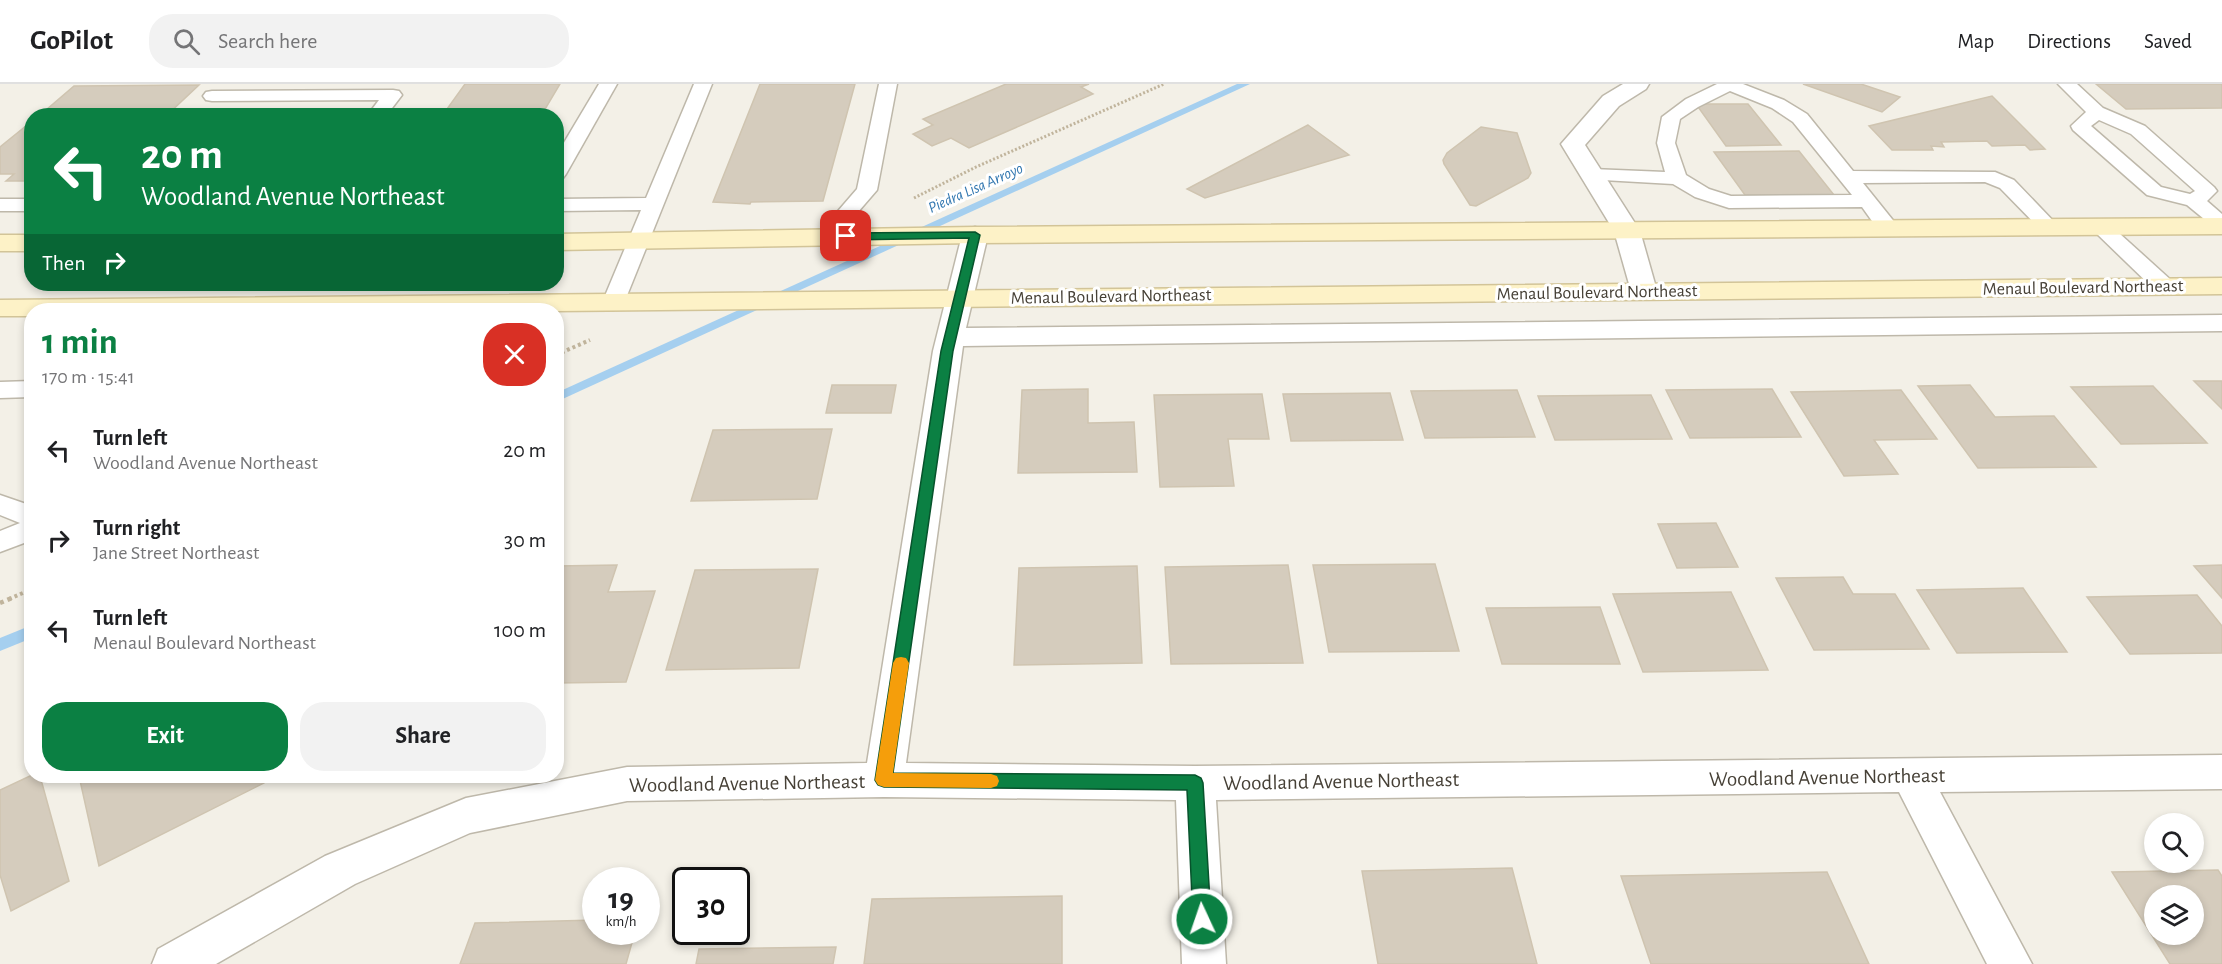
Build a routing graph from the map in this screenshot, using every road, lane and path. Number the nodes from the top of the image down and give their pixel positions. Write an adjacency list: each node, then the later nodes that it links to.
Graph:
1 (608, 84): 10 (lane)
2 (703, 84): 16 (lane)
3 (888, 84): 26 (lane)
4 (1638, 84): 11 (street)
5 (2067, 84): 9 (lane)
6 (1728, 85): 12 (lane); 13 (lane)
7 (212, 96): 8 (lane)
8 (382, 108)
9 (2097, 112): 15 (lane); 15 (lane)
10 (564, 160)
11 (1592, 175): 13 (lane); 24 (street)
12 (1849, 177): 14 (lane); 21 (lane)
13 (1677, 178): 14 (lane)
14 (1868, 201): 23 (lane)
15 (2194, 201): 20 (lane)
16 (653, 204): 19 (lane); 27 (lane)
17 (0, 205): 18 (lane)
18 (24, 205)
19 (564, 205)
20 (2222, 225): 22 (main road)
21 (2050, 228): 22 (main road); 23 (main road)
22 (2102, 228): 31 (lane)
23 (1890, 229): 24 (main road)
24 (1627, 231): 25 (main road); 33 (street)
25 (975, 235): 26 (main road); 34 (street)
26 (836, 237): 27 (main road)
27 (638, 241): 28 (main road); 35 (lane)
28 (564, 242)
29 (0, 243): 30 (main road)
30 (24, 243)
31 (2164, 286): 32 (main road, Menaul Boulevard Northeast); 33 (main road, Menaul Boulevard Northeast)
32 (2222, 286)
33 (1644, 291): 34 (main road, Menaul Boulevard Northeast)
34 (960, 298): 35 (main road, Menaul Boulevard Northeast); 40 (street)
35 (613, 303): 36 (main road, Menaul Boulevard Northeast)
36 (564, 305)
37 (0, 308): 38 (main road, Menaul Boulevard Northeast)
38 (24, 308)
39 (2222, 323): 40 (street)
40 (950, 337): 51 (street)
41 (24, 389): 42 (lane)
42 (0, 390)
43 (0, 504): 44 (lane)
44 (24, 514)
45 (24, 532): 46 (lane)
46 (1, 541)
47 (24, 592): 48 (path)
48 (0, 603)
49 (2222, 771): 50 (street, Woodland Avenue Northeast)
50 (1911, 776): 52 (street, Woodland Avenue Northeast); 55 (street)
51 (884, 780): 52 (street, Woodland Avenue Northeast); 53 (street, Woodland Avenue Northeast)
52 (1195, 783): 54 (street)
53 (174, 964)
54 (1204, 964)
55 (2010, 964)

